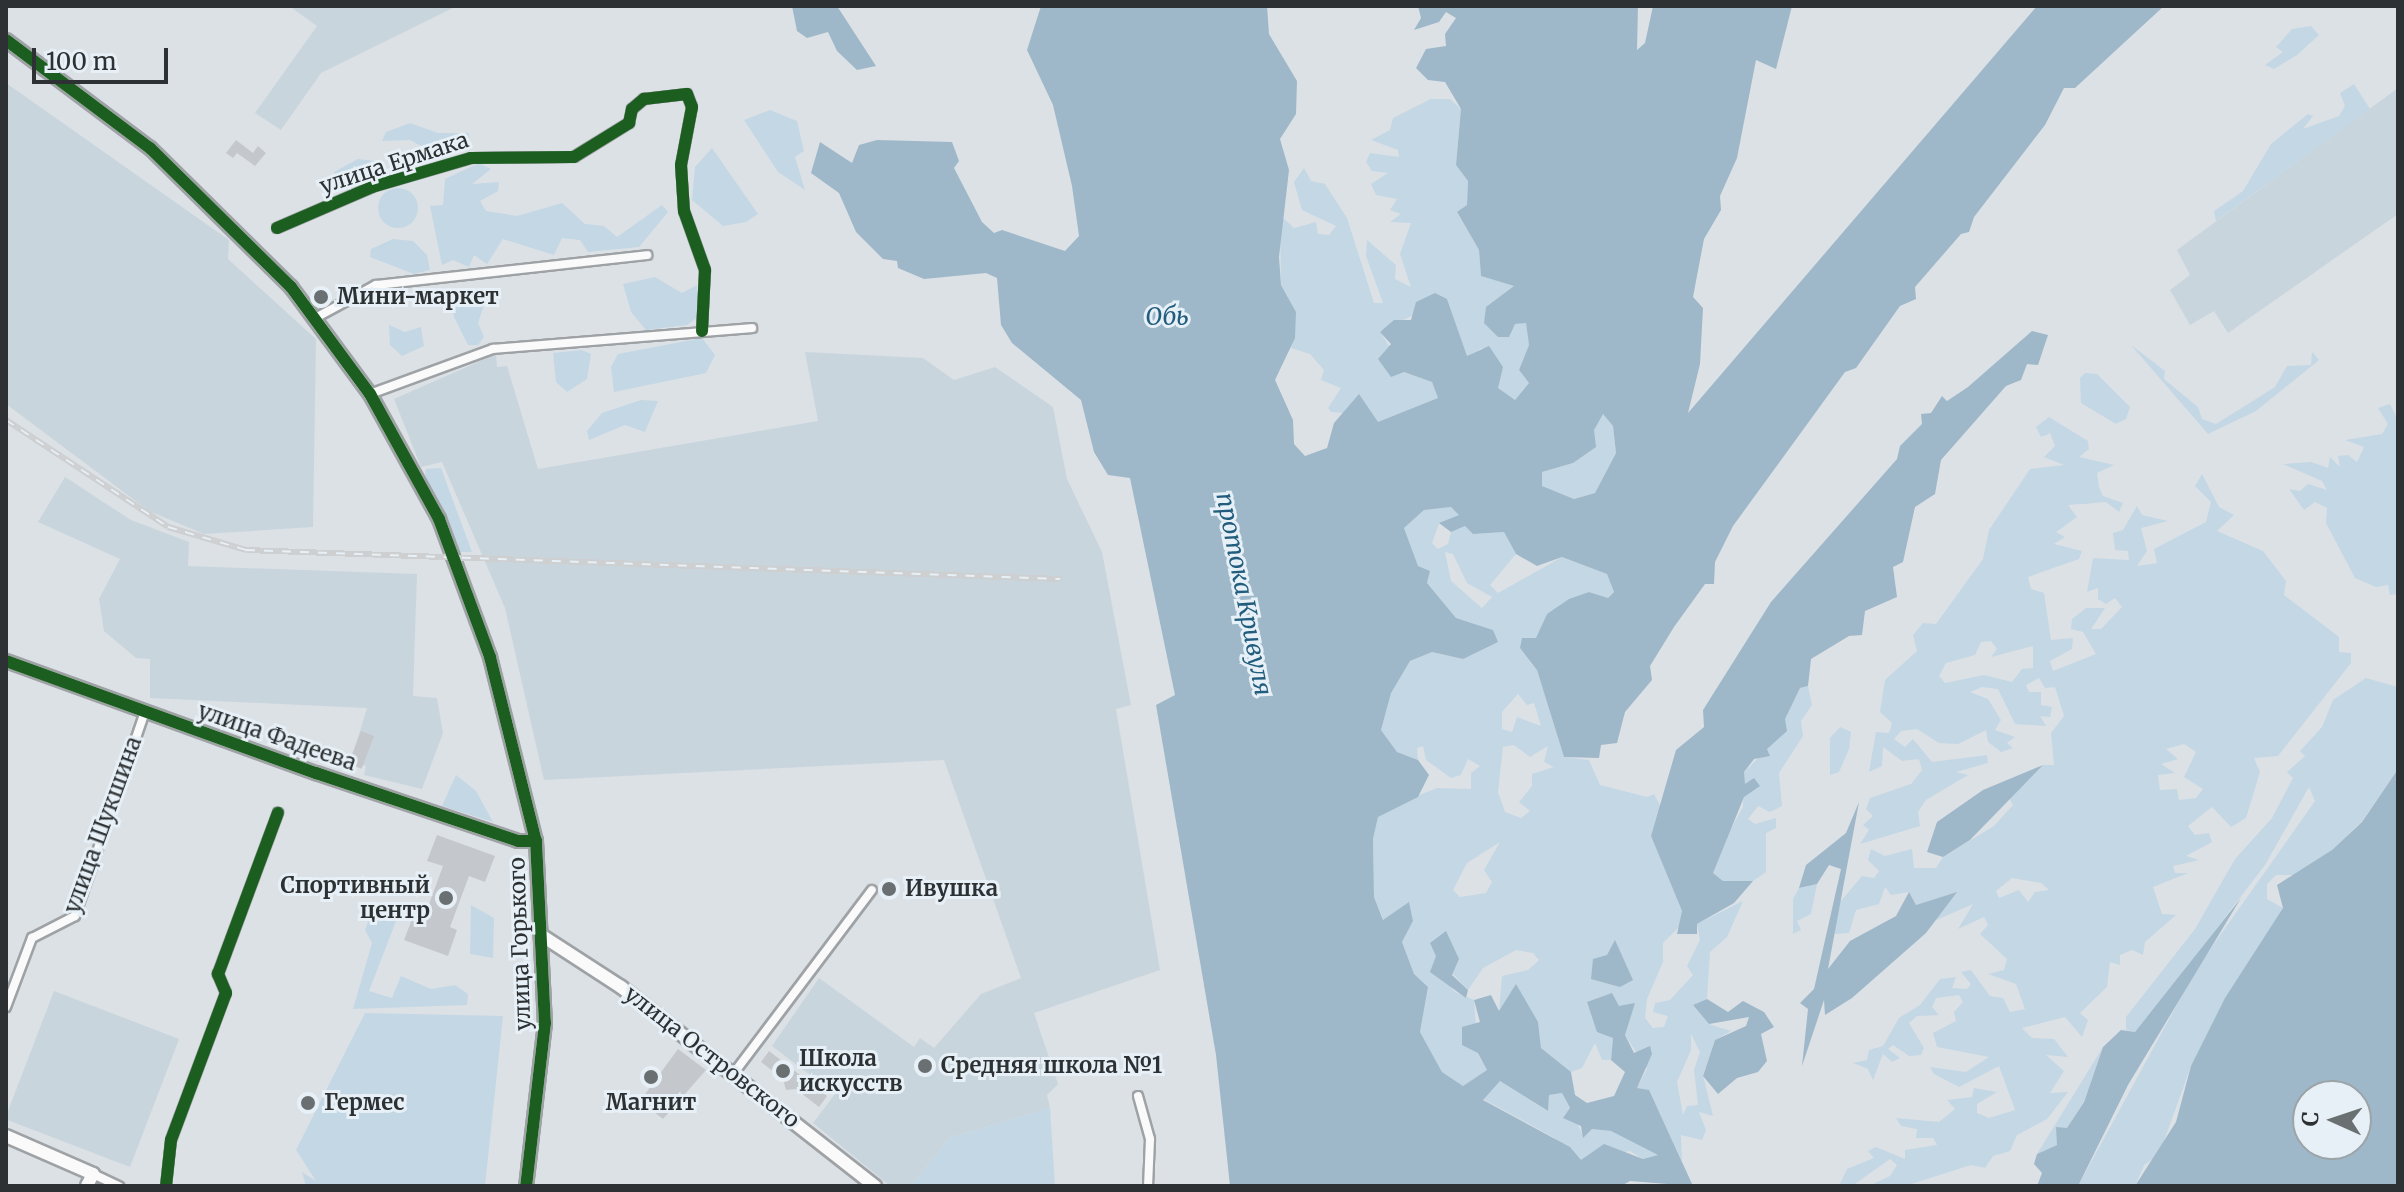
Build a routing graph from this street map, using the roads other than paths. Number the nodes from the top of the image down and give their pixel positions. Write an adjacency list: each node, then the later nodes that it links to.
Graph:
1 (6, 40): 4 (street, улица Горького)
2 (277, 228): 6 (street, улица Ермака)
3 (647, 255): 4 (street)
4 (317, 317): 7 (street, улица Горького)
5 (752, 328): 6 (street)
6 (702, 331): 7 (street)
7 (370, 394): 11 (street, улица Горького)
8 (6, 661): 9 (street, улица Фадеева)
9 (145, 711): 11 (street, улица Фадеева); 14 (street, улица Шукшина)
10 (278, 813): 20 (street)
11 (536, 841): 13 (street, улица Горького)
12 (872, 890): 15 (street)
13 (544, 937): 15 (street, улица Островского); 21 (street, улица Горького)
14 (6, 1007)
15 (734, 1073): 22 (street, улица Островского)
16 (1138, 1096): 23 (street)
17 (6, 1136): 18 (street)
18 (90, 1180): 19 (street)
19 (119, 1186)
20 (166, 1186)
21 (526, 1186)
22 (875, 1186)
23 (1148, 1186)

